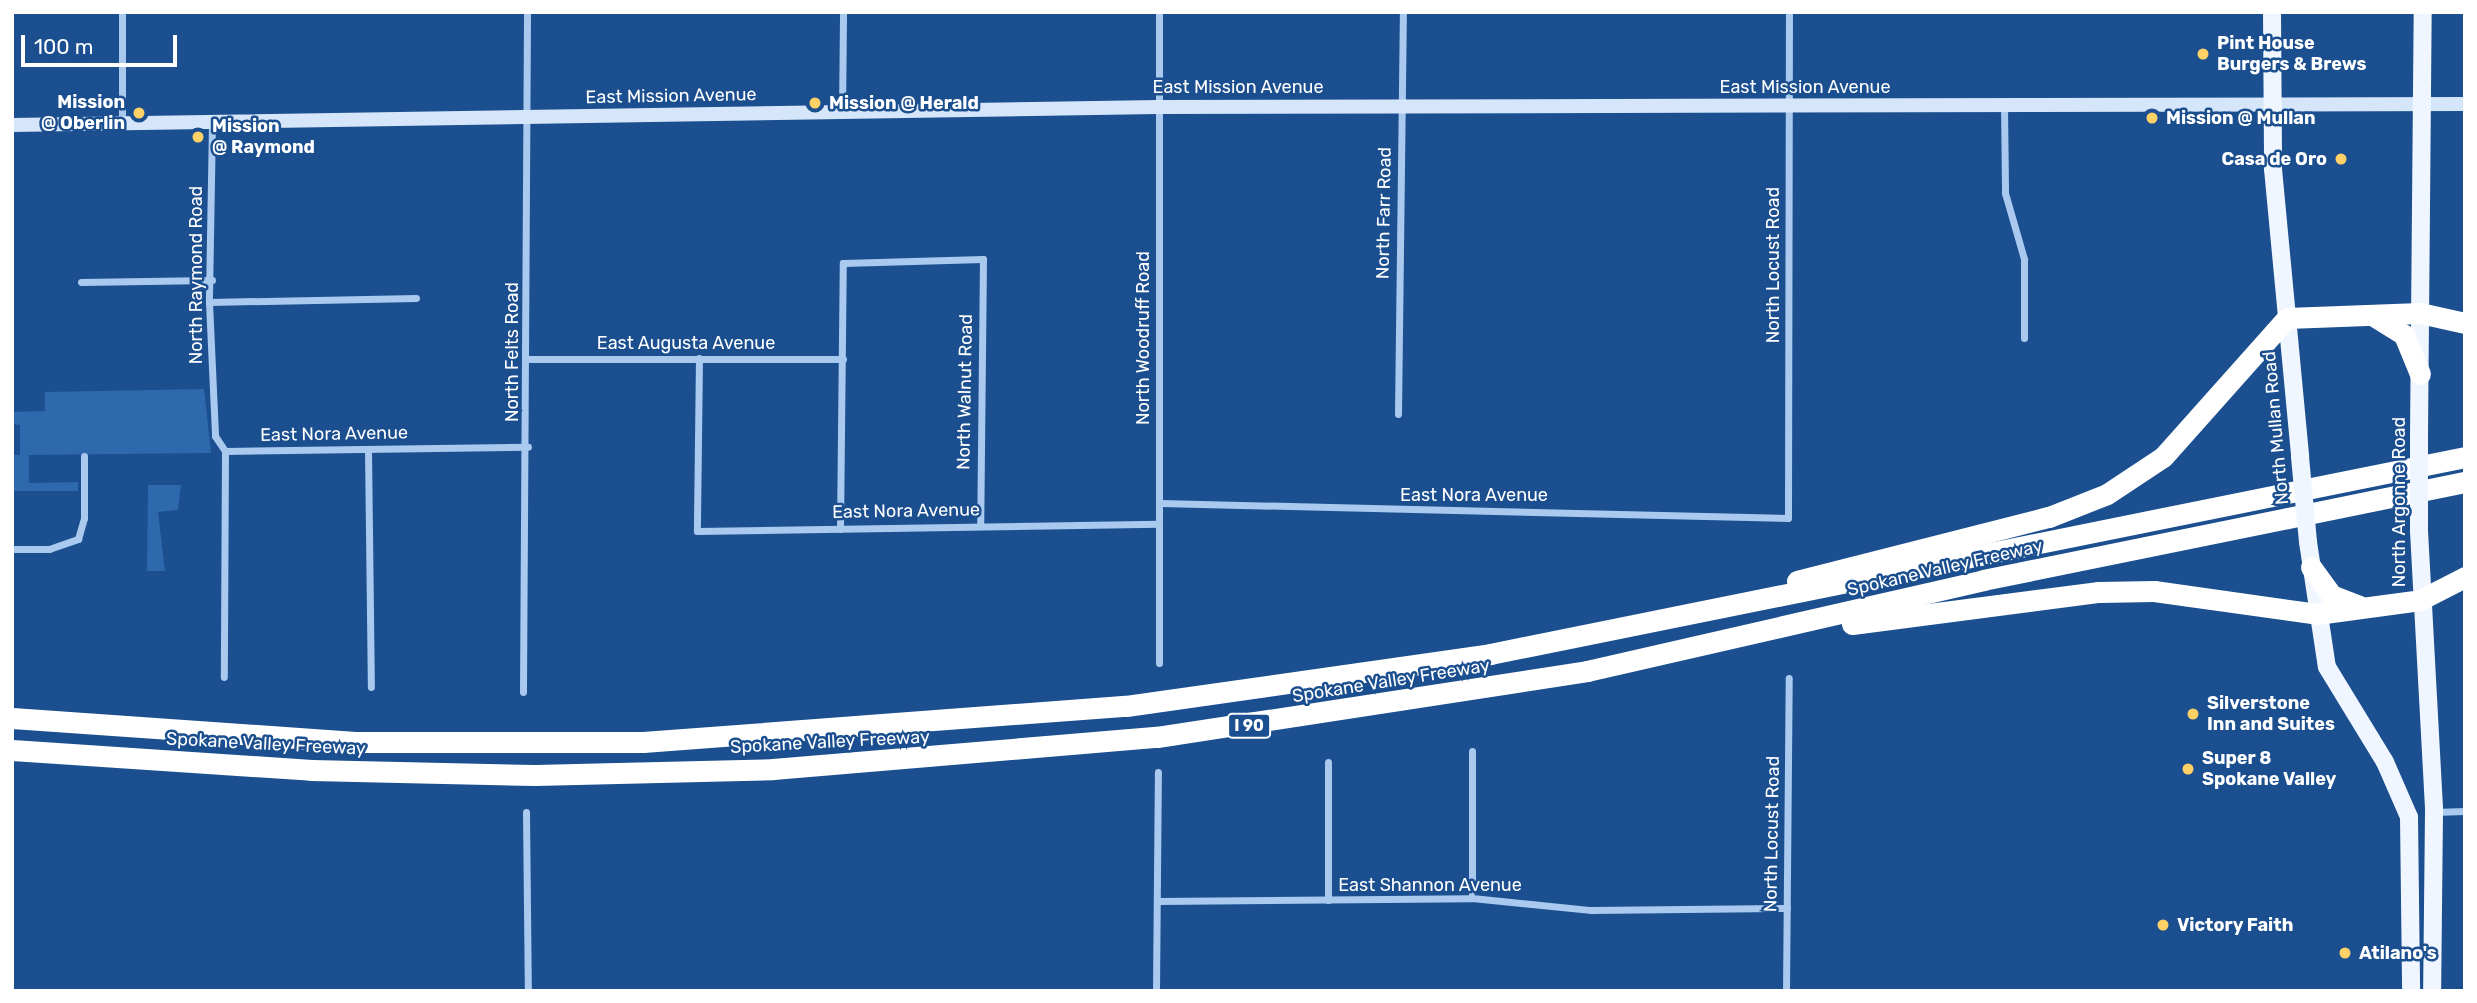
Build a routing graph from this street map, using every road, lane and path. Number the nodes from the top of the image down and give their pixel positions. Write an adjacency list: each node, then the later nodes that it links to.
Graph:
1 (122, 12): 19 (street)
2 (527, 12): 17 (street, North Felts Road)
3 (843, 12): 16 (street)
4 (1158, 12): 15 (street, North Woodruff Road)
5 (1403, 12): 11 (street, North Farr Road)
6 (1789, 12): 14 (street, North Locust Road)
7 (2273, 12): 13 (main road, North Mullan Road)
8 (2423, 12): 9 (main road, North Argonne Road)
9 (2423, 104): 10 (street, East Mission Avenue); 13 (street, East Mission Avenue); 25 (main road, North Argonne Road)
10 (2465, 104)
11 (1401, 105): 14 (street, East Mission Avenue); 15 (street, East Mission Avenue); 34 (street, North Farr Road)
12 (2004, 105): 13 (street, East Mission Avenue); 14 (street, East Mission Avenue); 29 (street)
13 (2273, 105): 27 (main road, North Mullan Road)
14 (1789, 106): 42 (street, North Locust Road)
15 (1158, 107): 16 (street, East Mission Avenue); 41 (street, North Woodruff Road)
16 (842, 113): 17 (street, East Mission Avenue)
17 (528, 117): 18 (street, East Mission Avenue); 31 (street, North Felts Road)
18 (212, 122): 19 (street, East Mission Avenue); 21 (street, North Raymond Road)
19 (122, 124): 20 (street, East Mission Avenue)
20 (12, 125)
21 (212, 280): 22 (street); 24 (street, North Raymond Road)
22 (80, 282)
23 (416, 298): 24 (street)
24 (209, 302): 37 (street, North Raymond Road)
25 (2420, 313): 26 (highway); 28 (highway); 33 (main road, North Argonne Road)
26 (2372, 315): 27 (highway); 33 (highway)
27 (2287, 318): 47 (main road, North Mullan Road, bridge); 50 (highway)
28 (2465, 323)
29 (2024, 338)
30 (699, 358): 31 (street, East Augusta Avenue); 32 (street, East Augusta Avenue); 45 (street, East Nora Avenue)
31 (529, 359): 35 (street, North Felts Road)
32 (843, 359): 44 (street, North Walnut Road); 45 (street)
33 (2420, 374): 49 (main road, North Argonne Road, bridge)
34 (1398, 414)
35 (528, 447): 36 (street, East Nora Avenue); 58 (street, North Felts Road)
36 (368, 450): 37 (street, East Nora Avenue); 57 (street)
37 (225, 451): 55 (street, North Raymond Road)
38 (84, 456): 46 (street)
39 (2465, 457): 50 (highway, Spokane Valley Freeway / I 90)
40 (2465, 482): 53 (highway, Spokane Valley Freeway / I 90)
41 (1160, 503): 42 (street, East Nora Avenue); 43 (street, North Woodruff Road)
42 (1788, 518)
43 (1158, 524): 44 (street, East Nora Avenue); 54 (street, North Woodruff Road)
44 (980, 525): 45 (street, East Nora Avenue)
45 (840, 528)
46 (12, 549)
47 (2311, 567): 51 (highway); 52 (main road, North Mullan Road)
48 (2465, 577): 49 (highway)
49 (2420, 600): 51 (highway); 67 (main road, North Argonne Road)
50 (1719, 608): 59 (highway, Spokane Valley Freeway / I 90)
51 (2365, 608): 52 (highway)
52 (2317, 614): 53 (highway); 64 (main road, North Mullan Road)
53 (1732, 641): 60 (highway, Spokane Valley Freeway / I 90)
54 (1159, 663)
55 (224, 677)
56 (1789, 678): 72 (street, North Locust Road)
57 (371, 687)
58 (523, 692)
59 (12, 718)
60 (12, 750)
61 (1472, 751): 68 (street)
62 (1328, 762): 69 (street)
63 (1158, 772): 70 (street)
64 (2407, 810): 71 (main road, North Mullan Road); 76 (main road)
65 (2465, 811): 67 (street)
66 (526, 812): 73 (street)
67 (2434, 812): 71 (main road, North Argonne Road)
68 (1472, 898): 69 (street, East Shannon Avenue); 72 (street, East Shannon Avenue)
69 (1328, 900): 70 (street, East Shannon Avenue)
70 (1157, 901): 74 (street)
71 (2434, 905): 77 (main road, North Argonne Road)
72 (1787, 908): 75 (street, North Locust Road)
73 (528, 991)
74 (1156, 991)
75 (1786, 991)
76 (2411, 991)
77 (2432, 991)

